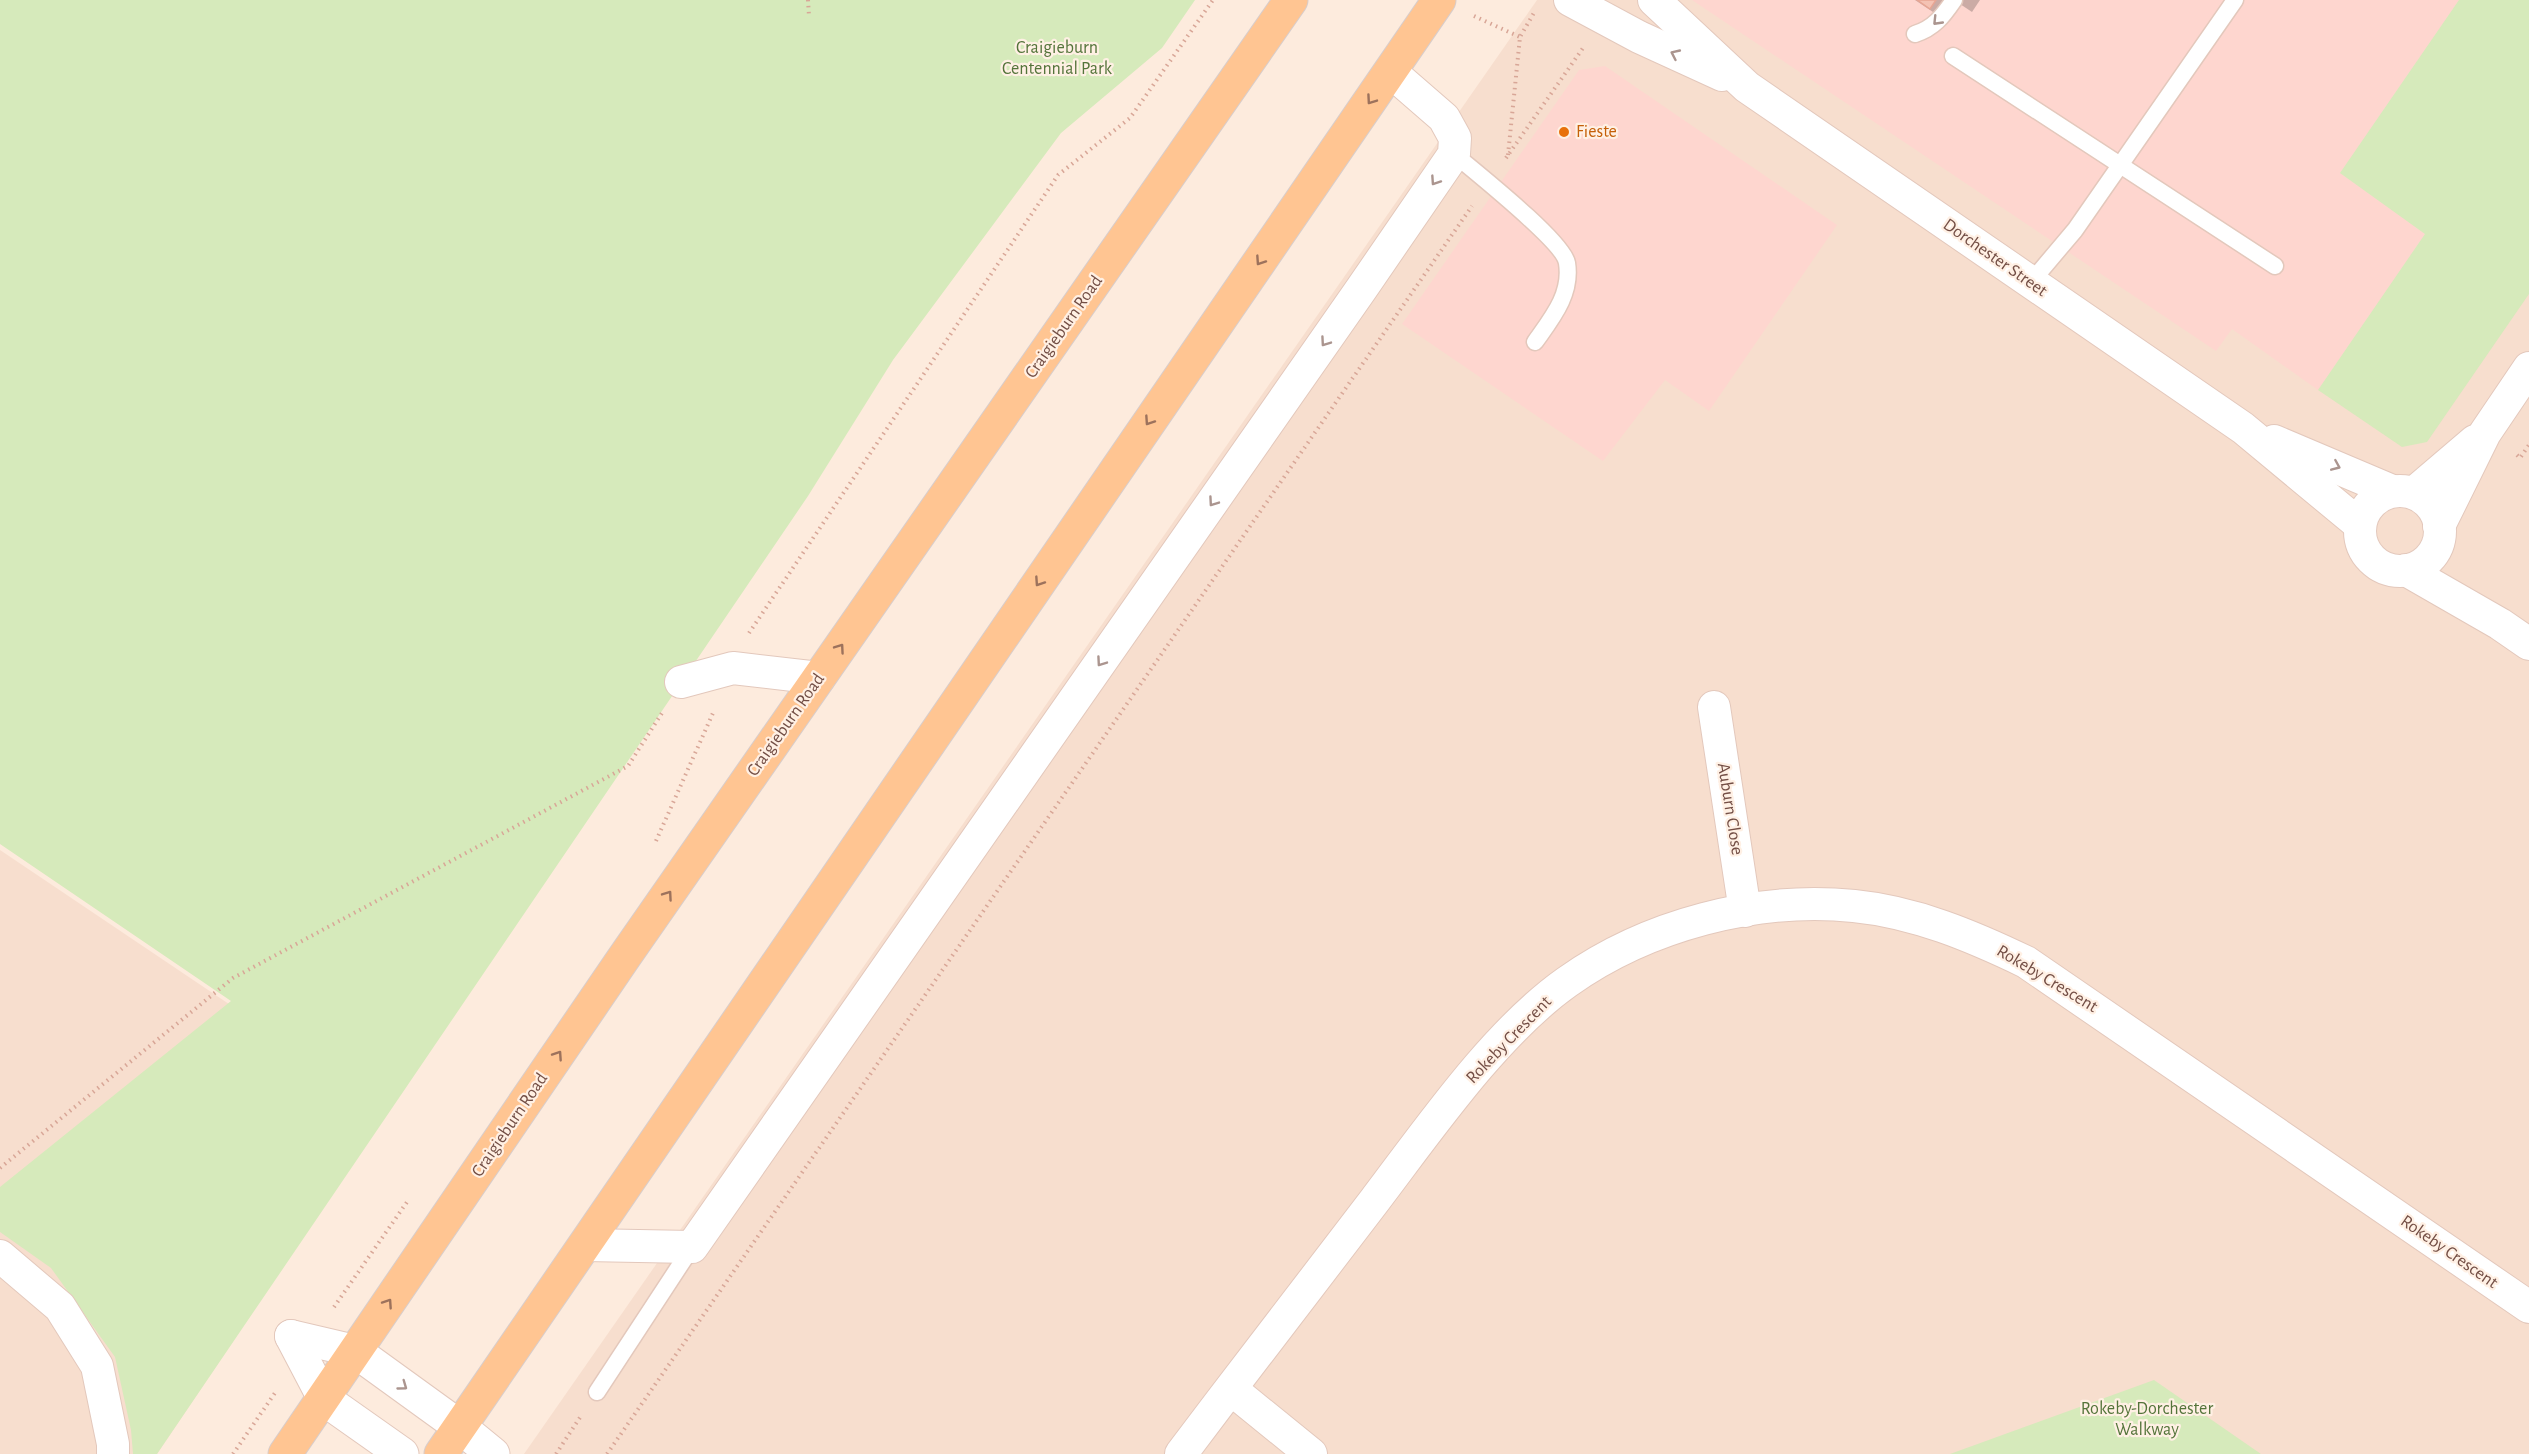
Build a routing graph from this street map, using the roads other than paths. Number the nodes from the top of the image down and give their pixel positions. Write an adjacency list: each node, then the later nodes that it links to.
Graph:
1 (1291, 0): 25 (main road, Craigieburn Road, one-way to 1)
2 (1439, 0): 9 (main road)
3 (1570, 0): 10 (street, Dorchester Street, one-way to 3)
4 (1654, 0): 10 (street, Dorchester Street)
5 (1954, 0): 7 (lane, one-way to 7)
6 (2235, 0): 12 (lane)
7 (1916, 34)
8 (1953, 56): 12 (lane)
9 (1391, 72): 11 (street); 29 (main road, one-way to 29)
10 (1747, 87): 14 (street, Dorchester Street)
11 (1454, 154): 15 (lane); 30 (street, one-way to 30)
12 (2121, 165): 13 (lane); 14 (lane)
13 (2275, 266)
14 (2031, 282): 17 (street, Dorchester Street)
15 (1536, 342)
16 (2529, 368): 18 (street)
17 (2244, 429): 19 (street, Dorchester Street, one-way to 19); 20 (street, Dorchester Street)
18 (2485, 433): 19 (street); 21 (street)
19 (2403, 492): 20 (street); 21 (street)
20 (2360, 525): 22 (street)
21 (2437, 538): 22 (street); 23 (street)
22 (2406, 570): 23 (street)
23 (2500, 624): 24 (street)
24 (2529, 644)
25 (819, 678): 26 (street); 33 (main road, Craigieburn Road, one-way to 25)
26 (681, 682)
27 (1714, 707): 28 (street, Auburn Close)
28 (1745, 911): 32 (street, Rokeby Crescent); 34 (street, Rokeby Crescent)
29 (585, 1245): 30 (street); 37 (main road)
30 (692, 1247): 35 (lane)
31 (0, 1256): 38 (street)
32 (2529, 1307)
33 (356, 1351): 36 (main road, Craigieburn Road); 36 (street); 37 (street, one-way to 37)
34 (1231, 1389): 43 (street, Rokeby Crescent); 44 (street)
35 (597, 1392)
36 (324, 1399): 39 (main road, Craigieburn Road); 40 (street)
37 (460, 1427): 41 (main road); 42 (street)
38 (113, 1454)
39 (285, 1454)
40 (402, 1454)
41 (441, 1454)
42 (493, 1454)
43 (1181, 1454)
44 (1311, 1454)

